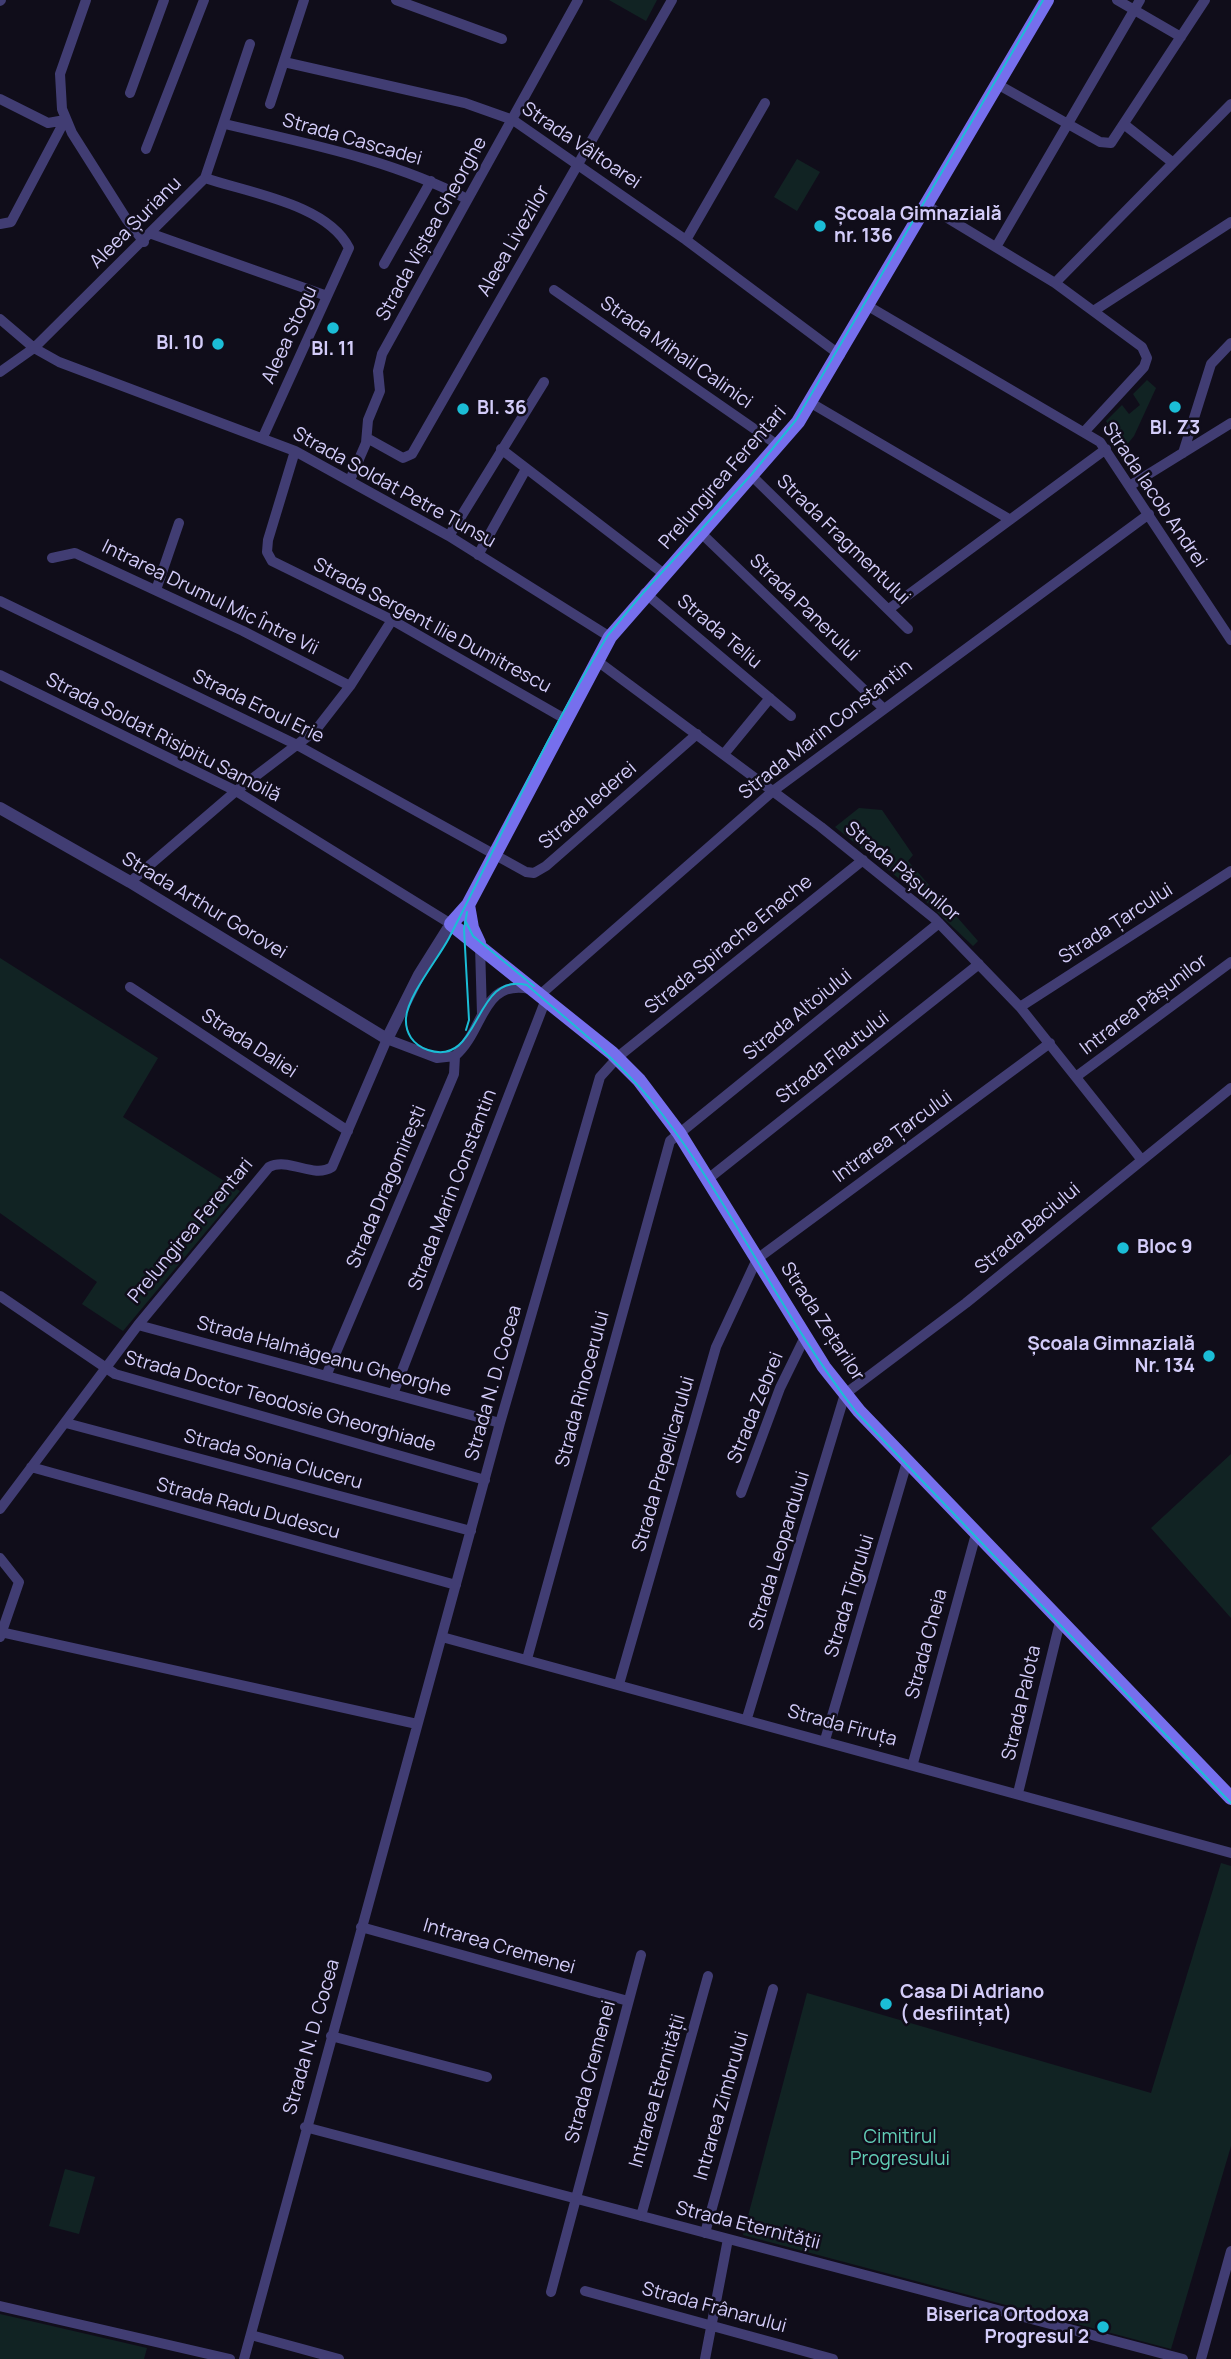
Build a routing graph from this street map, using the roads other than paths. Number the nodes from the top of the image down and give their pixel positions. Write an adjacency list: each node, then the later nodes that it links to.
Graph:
1 (86, 0): 23 (street)
2 (164, 0): 18 (street)
3 (204, 0): 28 (street)
4 (304, 0): 16 (street)
5 (396, 0): 14 (street)
6 (672, 0): 30 (street, Aleea Livezilor)
7 (1046, 0): 17 (main road, Prelungirea Ferentari)
8 (1117, 0): 12 (street)
9 (1140, 0): 12 (street)
10 (1205, 0): 13 (street)
11 (574, 2): 24 (street, Strada Viștea Gheorghe)
12 (1134, 10): 13 (street); 26 (street)
13 (1181, 37): 27 (street)
14 (502, 39)
15 (250, 44): 25 (street)
16 (284, 62): 21 (street); 24 (street, Strada Vâltoarei)
17 (997, 84): 26 (street); 34 (main road, Prelungirea Ferentari)
18 (130, 93)
19 (0, 99): 23 (street)
20 (765, 103): 38 (street)
21 (270, 104)
22 (1231, 104): 29 (street)
23 (65, 120): 36 (street); 39 (street)
24 (513, 120): 30 (street, Strada Vâltoarei); 33 (street, Strada Viștea Gheorghe)
25 (225, 124): 31 (street); 32 (street, Strada Cascadei)
26 (1069, 125): 27 (street); 40 (street)
27 (1125, 125): 29 (street)
28 (146, 149)
29 (1172, 162): 43 (street)
30 (579, 163): 38 (street, Strada Vâltoarei); 58 (street, Aleea Livezilor)
31 (205, 178): 37 (street, Aleea Șurianu); 41 (street, Aleea Șurianu)
32 (431, 181): 33 (street, Strada Cascadei); 42 (street)
33 (467, 200): 58 (street, Strada Viștea Gheorghe)
34 (926, 205): 40 (street, Strada Iacob Andrei); 46 (main road, Prelungirea Ferentari)
35 (1231, 222): 47 (street)
36 (0, 224)
37 (152, 234): 39 (street, Aleea Șurianu); 45 (street)
38 (686, 240): 51 (street, Strada Vâltoarei)
39 (144, 242): 50 (street, Aleea Șurianu)
40 (996, 247): 43 (street, Strada Iacob Andrei)
41 (349, 248): 45 (street, Aleea Stogu)
42 (384, 264)
43 (1055, 283): 47 (street, Strada Iacob Andrei)
44 (554, 290): 59 (street, Strada Mihail Calinici)
45 (327, 296): 57 (street, Aleea Stogu)
46 (868, 306): 51 (main road, Prelungirea Ferentari); 56 (street)
47 (1095, 310): 56 (street, Strada Iacob Andrei)
48 (0, 319): 50 (street, Strada Soldat Petre Tunsu)
49 (1231, 343): 63 (street)
50 (34, 348): 52 (street, Aleea Șurianu); 57 (street, Strada Soldat Petre Tunsu)
51 (839, 355): 54 (main road, Prelungirea Ferentari)
52 (0, 372)
53 (544, 382): 60 (street)
54 (811, 403): 59 (main road, Prelungirea Ferentari); 69 (street)
55 (1231, 423): 63 (street)
56 (1085, 431): 61 (street, Strada Iacob Andrei)
57 (263, 438): 62 (street, Strada Soldat Petre Tunsu)
58 (367, 438): 66 (street, Strada Viștea Gheorghe)
59 (779, 446): 65 (main road, Prelungirea Ferentari)
60 (500, 449): 64 (street); 72 (street)
61 (1106, 449): 67 (street, Strada Iacob Andrei); 69 (street)
62 (295, 451): 66 (street, Strada Soldat Petre Tunsu); 80 (street, Strada Sergent Ilie Dumitrescu)
63 (1183, 453): 67 (street)
64 (526, 469): 73 (street); 75 (street)
65 (753, 477): 71 (main road, Prelungirea Ferentari); 79 (street, Strada Fragmentului)
66 (350, 480): 72 (street, Strada Soldat Petre Tunsu)
67 (1130, 485): 68 (street, Strada Iacob Andrei)
68 (1149, 514): 83 (street, Strada Iacob Andrei); 88 (street, Strada Marin Constantin)
69 (1009, 519): 79 (street)
70 (179, 523): 76 (street)
71 (701, 533): 75 (main road, Prelungirea Ferentari); 88 (street, Strada Panerului)
72 (449, 536): 73 (street, Strada Soldat Petre Tunsu)
73 (478, 555): 82 (street, Strada Soldat Petre Tunsu)
74 (52, 558): 76 (street, Intrarea Drumul Mic Între Vii)
75 (664, 574): 77 (main road, Prelungirea Ferentari)
76 (156, 590): 86 (street, Intrarea Drumul Mic Între Vii)
77 (645, 593): 82 (main road, Prelungirea Ferentari); 87 (street, Strada Teliu)
78 (0, 601): 92 (street, Strada Eroul Erie)
79 (889, 609): 81 (street, Strada Fragmentului)
80 (392, 620): 86 (street); 90 (street, Strada Sergent Ilie Dumitrescu)
81 (908, 629)
82 (610, 637): 84 (main road, Prelungirea Ferentari)
83 (1231, 640)
84 (596, 660): 90 (main road, Prelungirea Ferentari); 91 (street, Strada Pășunilor)
85 (0, 675): 94 (street, Strada Soldat Risipitu Samoilă)
86 (350, 686): 92 (street)
87 (770, 698): 89 (street, Strada Teliu); 93 (street)
88 (882, 708): 95 (street, Strada Marin Constantin)
89 (792, 716)
90 (565, 719): 97 (main road, Prelungirea Ferentari)
91 (697, 734): 93 (street, Strada Pășunilor); 97 (street, Strada Iederei)
92 (297, 745): 94 (street); 97 (street, Strada Eroul Erie)
93 (724, 754): 95 (street, Strada Pășunilor)
94 (236, 791): 100 (street); 103 (street, Strada Soldat Risipitu Samoilă)
95 (773, 791): 98 (street, Strada Pășunilor); 108 (street, Strada Marin Constantin)
96 (0, 808): 100 (street, Strada Arthur Gorovei)
97 (494, 856): 101 (main road, Prelungirea Ferentari)
98 (863, 860): 102 (street, Strada Pășunilor); 114 (street, Strada Spirache Enache)
99 (1231, 871): 109 (street, Strada Țarcului)
100 (130, 882): 111 (street, Strada Arthur Gorovei)
101 (468, 905): 103 (main road, Prelungirea Ferentari); 104 (main road)
102 (939, 923): 106 (street, Strada Pășunilor); 118 (street, Strada Altoiului)
103 (451, 924): 104 (main road, Strada Zețarilor); 111 (street, Prelungirea Ferentari)
104 (480, 944): 108 (main road, Strada Zețarilor); 110 (street)
105 (1231, 962): 115 (street, Intrarea Pășunilor)
106 (979, 964): 109 (street, Strada Pășunilor); 120 (street, Strada Flautului)
107 (130, 987): 117 (street, Strada Daliei)
108 (541, 995): 110 (street, Strada Dragomirești); 114 (main road, Strada Zețarilor); 127 (street, Strada Marin Constantin)
109 (1020, 1007): 112 (street, Strada Pășunilor)
110 (482, 1015): 113 (street, Strada Dragomirești)
111 (387, 1039): 113 (street); 117 (street, Prelungirea Ferentari)
112 (1050, 1043): 115 (street, Strada Pășunilor); 121 (street, Intrarea Țarcului)
113 (455, 1056): 126 (street, Strada Dragomirești)
114 (617, 1058): 118 (main road, Strada Zețarilor); 130 (street, Strada N. D. Cocea)
115 (1077, 1076): 119 (street, Strada Pășunilor)
116 (1231, 1088): 119 (street, Strada Baciului)
117 (348, 1131): 123 (street, Prelungirea Ferentari)
118 (679, 1133): 120 (main road, Strada Zețarilor); 143 (street, Strada Rinocerului)
119 (1142, 1159): 128 (street, Strada Baciului)
120 (708, 1179): 121 (main road, Strada Zețarilor)
121 (757, 1259): 124 (main road, Strada Zețarilor); 144 (street, Strada Prepelicarului)
122 (0, 1296): 125 (street, Strada Doctor Teodosie Gheorghiade)
123 (138, 1325): 125 (street, Prelungirea Ferentari); 126 (street, Strada Halmăgeanu Gheorghe)
124 (805, 1337): 128 (main road, Strada Zețarilor); 134 (street, Strada Zebrei)
125 (105, 1370): 129 (street, Prelungirea Ferentari); 133 (street, Strada Doctor Teodosie Gheorghiade)
126 (326, 1376): 127 (street, Strada Halmăgeanu Gheorghe)
127 (393, 1394): 130 (street, Strada Halmăgeanu Gheorghe)
128 (845, 1394): 131 (main road, Strada Zețarilor); 145 (street, Strada Leopardului)
129 (66, 1423): 132 (street, Prelungirea Ferentari); 136 (street, Strada Sonia Cluceru)
130 (500, 1423): 133 (street, Strada N. D. Cocea)
131 (908, 1462): 137 (main road, Strada Zețarilor); 147 (street, Strada Tigrului)
132 (32, 1467): 135 (street, Prelungirea Ferentari); 139 (street, Strada Radu Dudescu)
133 (485, 1480): 136 (street, Strada N. D. Cocea)
134 (741, 1493)
135 (0, 1509)
136 (471, 1531): 139 (street, Strada N. D. Cocea)
137 (976, 1534): 140 (main road, Strada Zețarilor); 148 (street, Strada Cheia)
138 (0, 1558): 141 (street)
139 (456, 1585): 142 (street, Strada N. D. Cocea)
140 (1060, 1622): 149 (street, Strada Palota); 150 (main road, Strada Zețarilor)
141 (1, 1634): 146 (street)
142 (442, 1637): 143 (street, Strada Firuța); 146 (street, Strada N. D. Cocea)
143 (527, 1659): 144 (street, Strada Firuța)
144 (619, 1684): 145 (street, Strada Firuța)
145 (747, 1718): 147 (street, Strada Firuța)
146 (417, 1724): 152 (street, Strada N. D. Cocea)
147 (825, 1740): 148 (street, Strada Firuța)
148 (912, 1763): 149 (street, Strada Firuța)
149 (1018, 1793): 151 (street, Strada Firuța)
150 (1231, 1798)
151 (1231, 1853)
152 (361, 1927): 156 (street, Intrarea Cremenei); 157 (street, Strada N. D. Cocea)
153 (641, 1955): 156 (street, Strada Cremenei)
154 (708, 1976): 161 (street, Intrarea Eternității)
155 (773, 1989): 162 (street, Intrarea Zimbrului)
156 (628, 2001): 160 (street, Strada Cremenei)
157 (331, 2035): 158 (street); 159 (street, Strada N. D. Cocea)
158 (487, 2077)
159 (305, 2127): 160 (street, Strada Eternității); 169 (street, Strada N. D. Cocea)
160 (575, 2199): 161 (street, Strada Eternității); 166 (street, Strada Cremenei)
161 (641, 2216): 162 (street, Strada Eternității)
162 (705, 2233): 163 (street, Strada Eternității)
163 (728, 2239): 168 (street); 175 (street, Strada Eternității)
164 (1231, 2251): 176 (street)
165 (584, 2291): 168 (street, Strada Frânarului)
166 (551, 2292)
167 (0, 2306): 170 (street)
168 (713, 2326): 173 (street); 174 (street, Strada Frânarului)
169 (250, 2335): 171 (street, Strada N. D. Cocea); 172 (street)
170 (230, 2359)
171 (244, 2359)
172 (339, 2359)
173 (705, 2359)
174 (833, 2359)
175 (1183, 2359)
176 (1201, 2359)

